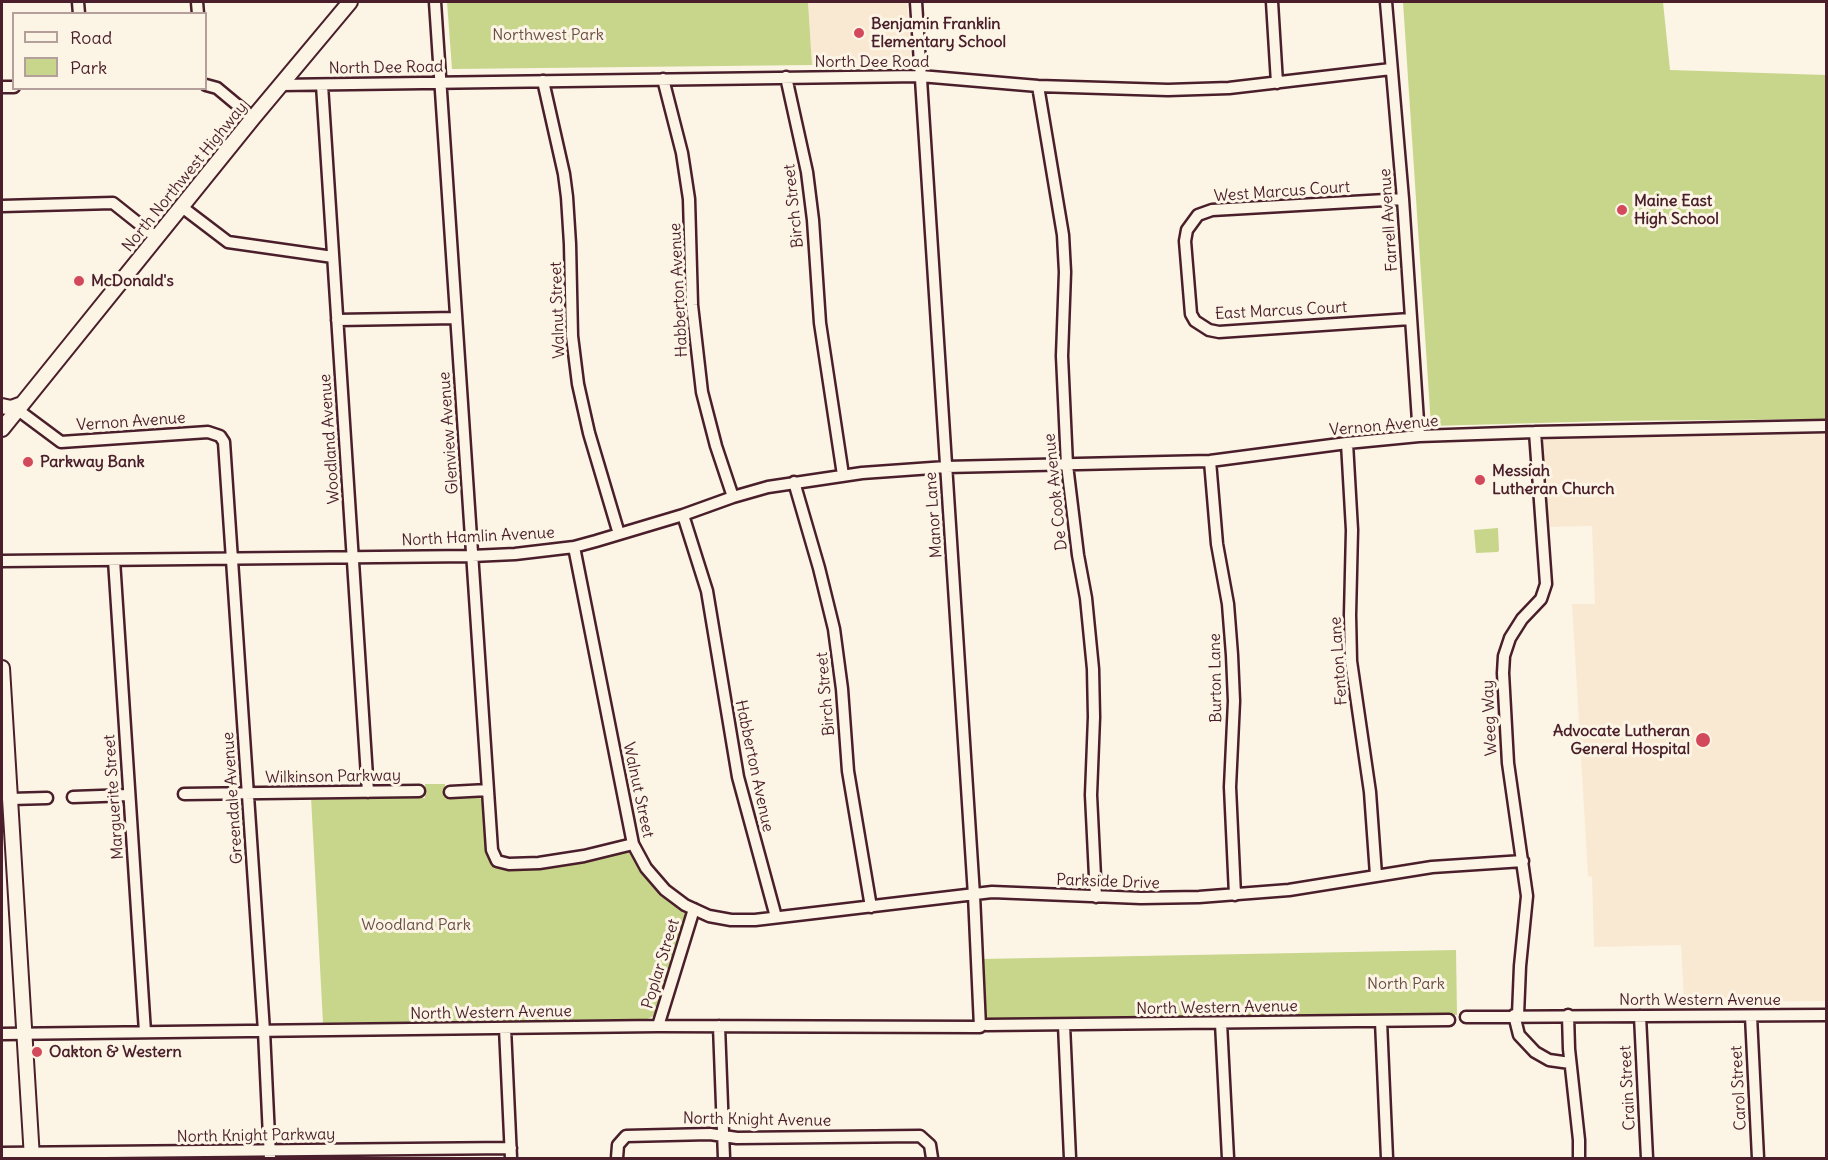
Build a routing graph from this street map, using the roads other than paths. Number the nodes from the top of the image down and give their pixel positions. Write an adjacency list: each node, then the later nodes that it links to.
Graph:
1 (350, 2): 14 (main road, North Northwest Highway)
2 (435, 2): 11 (street, Glenview Avenue)
3 (916, 2): 7 (street, Manor Lane)
4 (1272, 2): 12 (street)
5 (1386, 2): 6 (street, Farrell Avenue)
6 (1391, 69): 12 (street, North Dee Road); 18 (street, Farrell Avenue)
7 (920, 76): 8 (street, North Dee Road); 16 (street, North Dee Road); 37 (street, Manor Lane)
8 (786, 77): 9 (street, North Dee Road); 38 (street, Birch Street)
9 (663, 79): 10 (street, North Dee Road); 40 (street, Habberton Avenue)
10 (543, 81): 11 (street, North Dee Road); 42 (street, Walnut Street)
11 (440, 82): 15 (street, North Dee Road); 24 (street, Glenview Avenue)
12 (1277, 83): 16 (street, North Dee Road)
13 (207, 85): 17 (street)
14 (280, 85): 15 (street, North Dee Road); 17 (main road, North Northwest Highway)
15 (322, 85): 22 (street, Woodland Avenue)
16 (1038, 86): 36 (street, De Cook Avenue)
17 (253, 118): 20 (main road, North Northwest Highway)
18 (1403, 198): 23 (street, West Marcus Court); 25 (street, Farrell Avenue)
19 (2, 206): 21 (street)
20 (182, 207): 21 (main road, North Northwest Highway); 22 (street)
21 (157, 238): 28 (main road, North Northwest Highway)
22 (333, 257): 26 (street, Woodland Avenue)
23 (1188, 282): 25 (street, East Marcus Court)
24 (456, 318): 26 (street); 44 (street, Glenview Avenue)
25 (1410, 319): 33 (street, Farrell Avenue)
26 (337, 320): 45 (street, Woodland Avenue)
27 (2, 406): 28 (main road)
28 (20, 407): 30 (main road, North Northwest Highway); 32 (street, Vernon Avenue)
29 (1827, 426): 31 (street, Vernon Avenue)
30 (2, 429)
31 (1535, 432): 33 (street, Vernon Avenue); 62 (street, Weeg Way)
32 (220, 436): 46 (street, Greendale Avenue)
33 (1419, 436): 34 (street, Vernon Avenue)
34 (1347, 443): 35 (street, Vernon Avenue); 63 (street, Fenton Lane)
35 (1210, 461): 36 (street, Vernon Avenue); 64 (street, Burton Lane)
36 (1067, 465): 37 (street, Vernon Avenue); 66 (street, De Cook Avenue)
37 (946, 467): 38 (street, North Hamlin Avenue); 65 (street, Manor Lane)
38 (843, 475): 39 (street, North Hamlin Avenue)
39 (794, 482): 40 (street, North Hamlin Avenue); 67 (street, Birch Street)
40 (733, 497): 41 (street, North Hamlin Avenue)
41 (683, 515): 42 (street, North Hamlin Avenue); 69 (street, Habberton Avenue)
42 (619, 534): 43 (street, North Hamlin Avenue)
43 (574, 547): 44 (street, North Hamlin Avenue); 61 (street, Walnut Street)
44 (472, 556): 45 (street, North Hamlin Avenue); 51 (street, Glenview Avenue)
45 (353, 557): 46 (street, North Hamlin Avenue); 53 (street, Woodland Avenue)
46 (232, 559): 47 (street, North Hamlin Avenue); 55 (street, Greendale Avenue)
47 (114, 560): 48 (street, North Hamlin Avenue); 57 (street, Marguerite Street)
48 (2, 561)
49 (2, 668): 50 (main road)
50 (5, 762): 60 (main road)
51 (488, 790): 54 (street); 61 (street, Glenview Avenue)
52 (419, 791): 53 (street, Wilkinson Parkway)
53 (368, 792): 55 (street, Wilkinson Parkway)
54 (450, 792)
55 (248, 793): 56 (street, Wilkinson Parkway); 84 (street, Greendale Avenue)
56 (184, 794)
57 (129, 795): 58 (street); 85 (street, Marguerite Street)
58 (73, 797)
59 (47, 798): 60 (street)
60 (10, 799): 87 (main road)
61 (633, 844): 68 (street, Walnut Street)
62 (1523, 861): 63 (street, Parkside Drive); 70 (street, Weeg Way)
63 (1376, 875): 64 (street, Parkside Drive)
64 (1235, 894): 66 (street, Parkside Drive)
65 (974, 895): 66 (street, Parkside Drive); 67 (street, Parkside Drive); 82 (street, Manor Lane)
66 (1095, 897)
67 (871, 908): 69 (street, Parkside Drive)
68 (694, 909): 69 (street, Parkside Drive); 80 (street, Poplar Street)
69 (776, 917)
70 (1516, 1015): 72 (street, North Western Avenue); 75 (street, North Western Avenue); 88 (street)
71 (1827, 1015): 74 (street, North Western Avenue)
72 (1568, 1016): 73 (street, North Western Avenue); 88 (street)
73 (1640, 1016): 74 (street, North Western Avenue); 101 (street, Crain Street)
74 (1751, 1016): 102 (street, Carol Street)
75 (1466, 1017)
76 (1449, 1020): 77 (street, North Western Avenue)
77 (1381, 1021): 78 (street, North Western Avenue); 99 (street)
78 (1221, 1023): 79 (street, North Western Avenue); 98 (street)
79 (1064, 1025): 82 (street, North Western Avenue); 97 (street)
80 (658, 1026): 81 (street, North Western Avenue); 83 (street, North Western Avenue)
81 (719, 1026): 82 (street, North Western Avenue); 89 (street)
82 (983, 1026)
83 (505, 1028): 84 (street, North Western Avenue); 91 (street)
84 (264, 1031): 85 (street, North Western Avenue); 92 (street, Greendale Avenue)
85 (145, 1032): 87 (street, North Western Avenue)
86 (2, 1034): 87 (street, North Western Avenue)
87 (25, 1034): 93 (main road)
88 (1570, 1064): 100 (street)
89 (723, 1137): 94 (street, North Knight Avenue); 95 (street); 96 (street, North Knight Avenue)
90 (2, 1153): 93 (street, North Knight Parkway)
91 (511, 1153): 92 (street, North Knight Parkway)
92 (269, 1155): 93 (street, North Knight Parkway)
93 (32, 1156)
94 (617, 1158)
95 (724, 1158)
96 (932, 1158)
97 (1070, 1158)
98 (1228, 1158)
99 (1387, 1158)
100 (1579, 1158)
101 (1647, 1158)
102 (1758, 1158)

